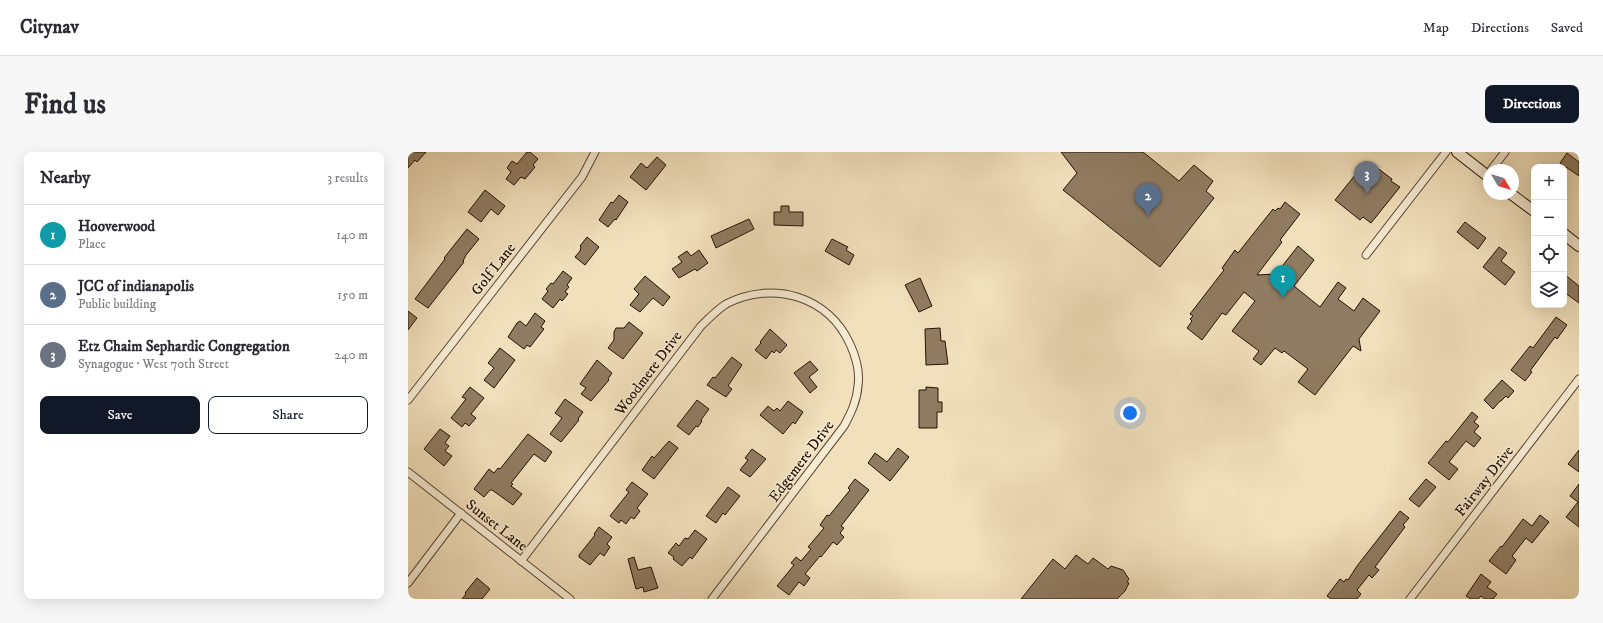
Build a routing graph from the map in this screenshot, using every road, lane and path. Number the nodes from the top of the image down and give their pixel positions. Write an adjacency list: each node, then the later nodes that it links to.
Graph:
1 (595, 152): 14 (street, Golf Lane)
2 (1446, 152): 11 (street)
3 (1457, 152): 6 (street)
4 (1504, 152): 5 (street)
5 (1496, 164)
6 (1483, 170)
7 (1519, 200): 8 (street)
8 (1531, 209)
9 (1566, 236): 10 (street)
10 (1579, 246)
11 (1366, 255)
12 (838, 324): 17 (street, Woodmere Drive); 20 (street, Edgemere Drive)
13 (1579, 379): 21 (street, Fairway Drive)
14 (408, 400)
15 (408, 472): 16 (street, Sunset Lane)
16 (461, 513): 17 (street, Sunset Lane); 18 (street)
17 (521, 561): 19 (street, Sunset Lane)
18 (408, 583)
19 (570, 599)
20 (712, 599)
21 (1410, 599)

